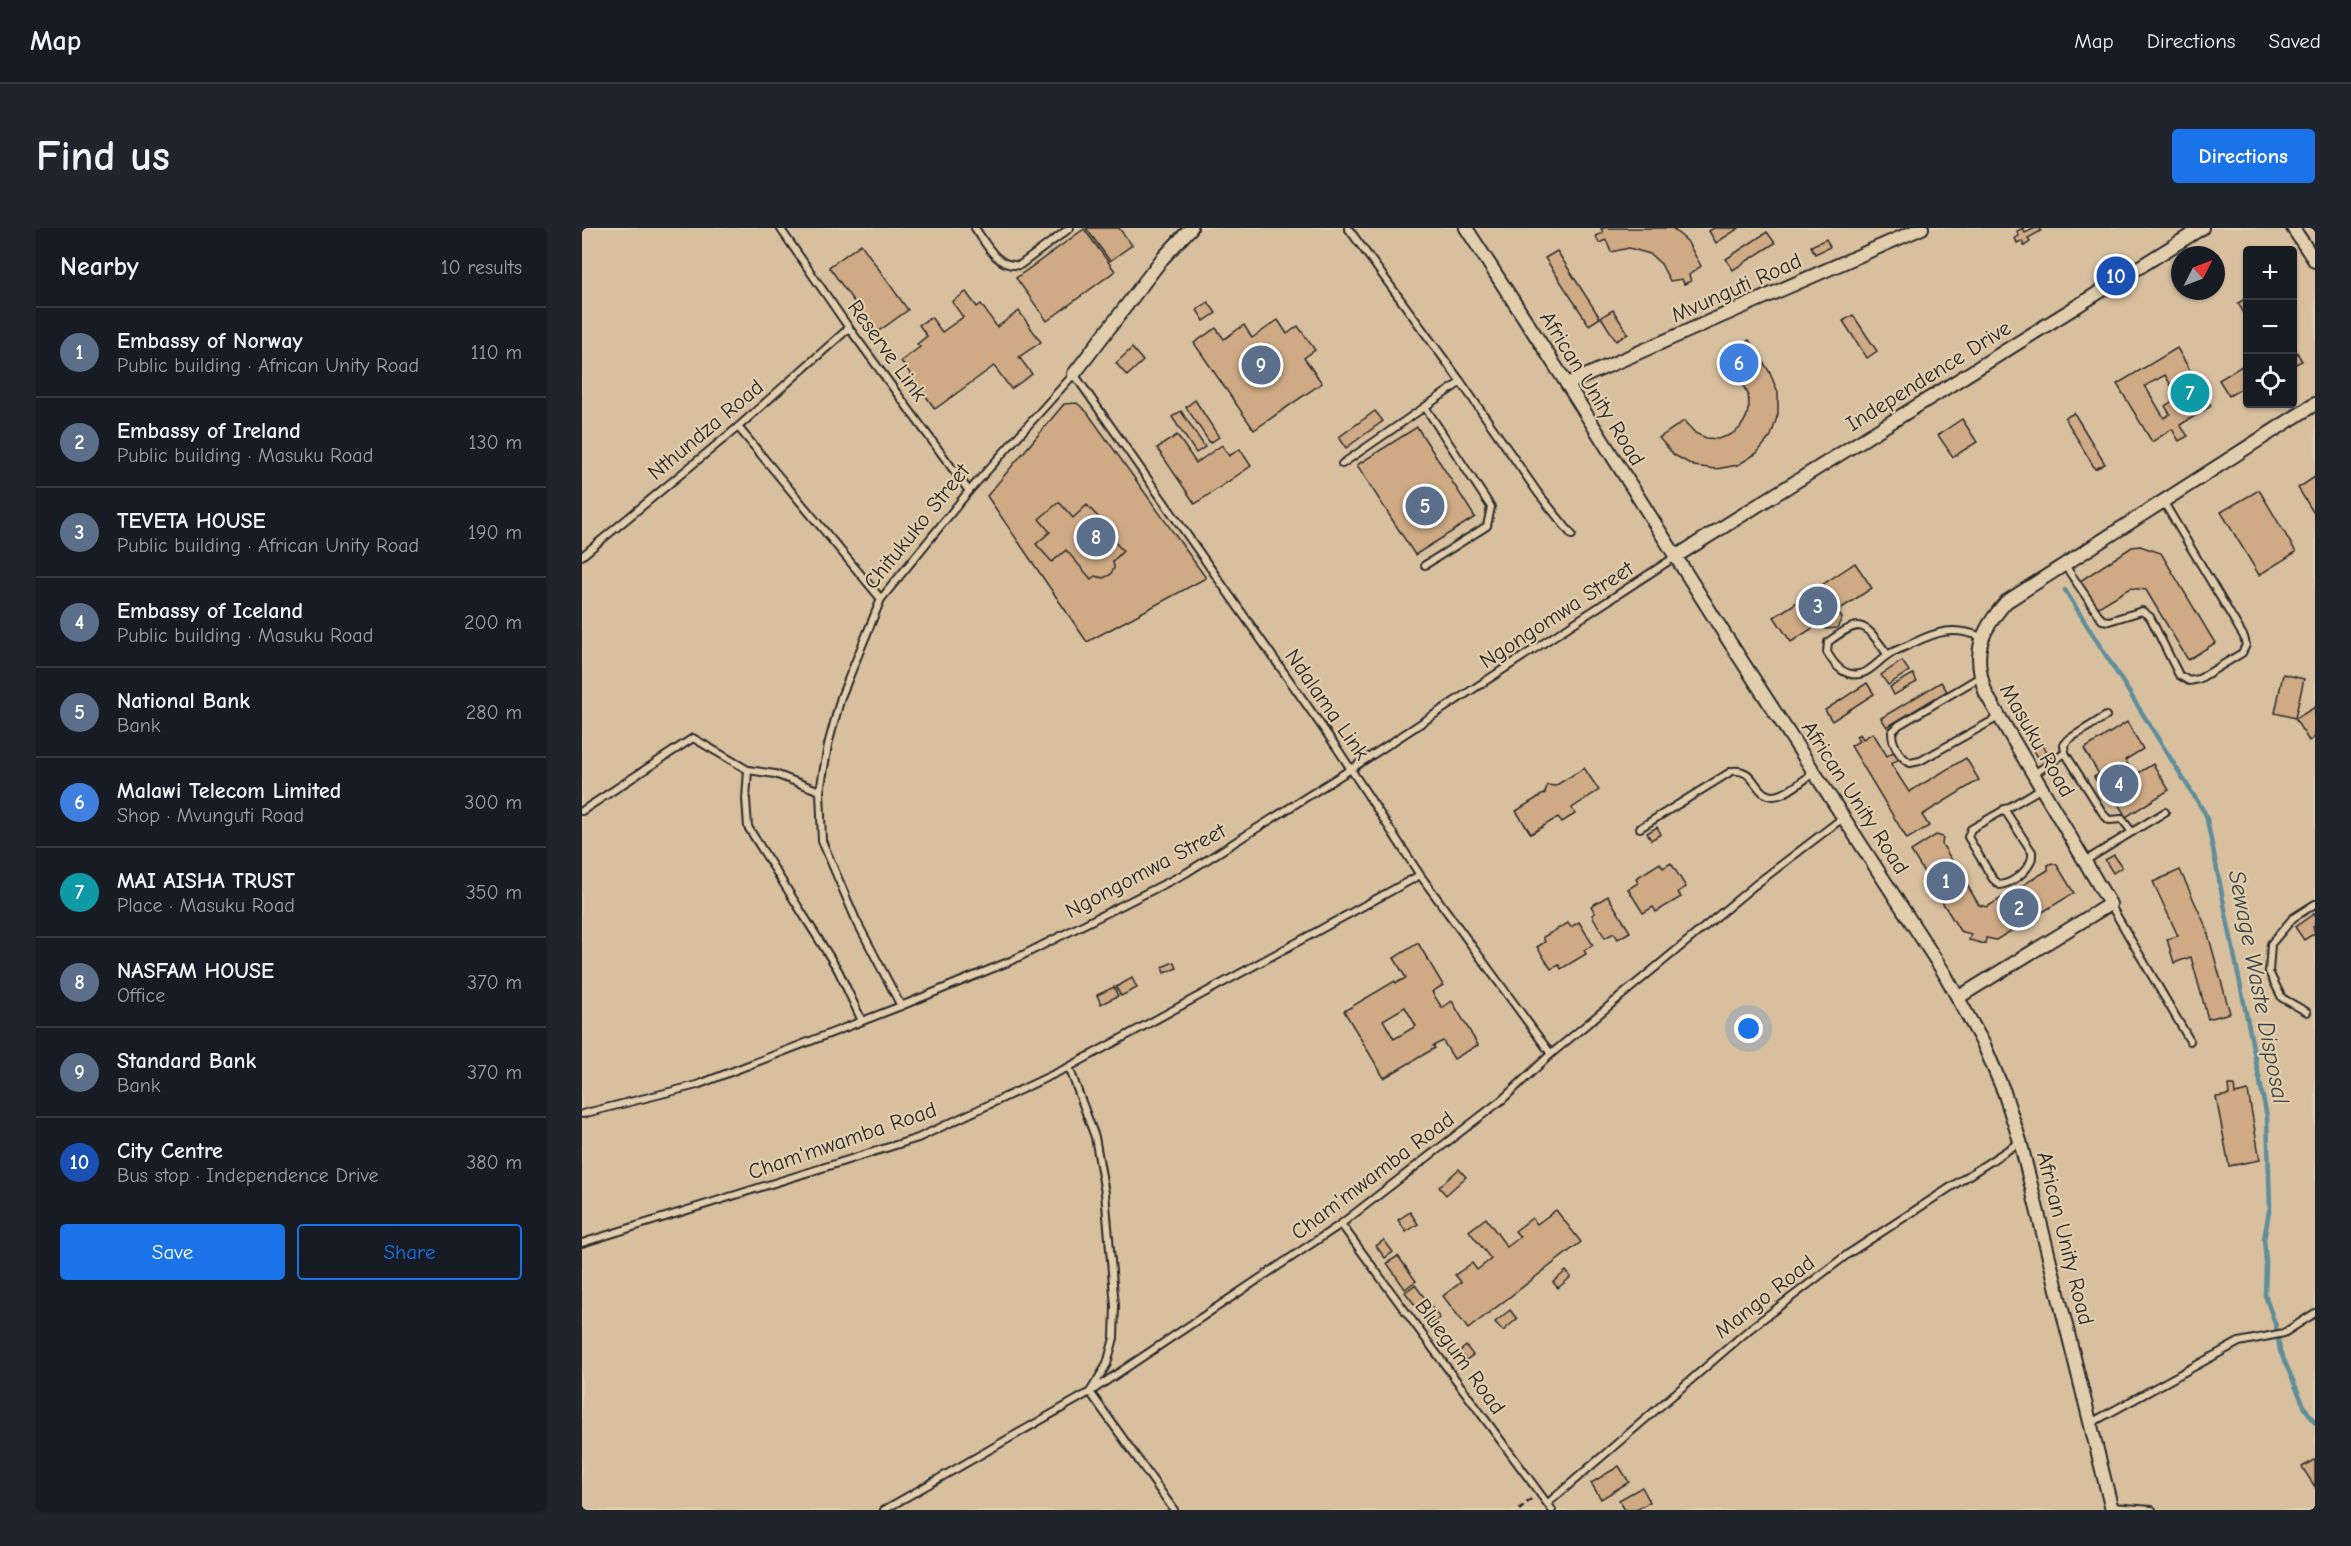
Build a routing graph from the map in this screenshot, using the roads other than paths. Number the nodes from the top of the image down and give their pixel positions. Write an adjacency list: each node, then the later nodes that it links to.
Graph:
1 (780, 228): 11 (lane, Reserve Link)
2 (975, 228): 3 (lane)
3 (1070, 228)
4 (1191, 228): 12 (street, Chitukuko Street)
5 (1348, 228): 13 (lane)
6 (1466, 228): 14 (street, African Unity Road)
7 (1922, 228): 14 (street, Mvunguti Road)
8 (2293, 228): 10 (street)
9 (2196, 230): 23 (street, Independence Drive)
10 (2315, 261)
11 (849, 328): 17 (lane, Nthundza Road); 19 (lane, Reserve Link)
12 (1074, 374): 19 (lane, Chitukuko Street); 33 (lane, Ndalama Link)
13 (1461, 382): 16 (lane); 21 (lane)
14 (1567, 384): 23 (street, African Unity Road)
15 (2315, 404): 20 (street, Masuku Road)
16 (1425, 407): 18 (lane); 25 (lane)
17 (738, 427): 22 (lane, Nthundza Road); 26 (lane)
18 (1342, 464)
19 (969, 491): 26 (lane, Chitukuko Street)
20 (2162, 500): 24 (street, Masuku Road); 24 (lane)
21 (1572, 535)
22 (582, 556)
23 (1675, 557): 33 (lane, Ngongomwa Street); 35 (street, African Unity Road)
24 (2064, 564): 27 (street, Masuku Road)
25 (1425, 566)
26 (881, 599): 38 (lane, Chitukuko Street)
27 (1982, 637): 28 (lane); 29 (street, Masuku Road)
28 (1888, 655): 28 (lane)
29 (1980, 677): 31 (street, Masuku Road); 31 (lane)
30 (2106, 716): 32 (lane)
31 (1999, 717): 36 (street, Masuku Road)
32 (2065, 753): 36 (lane); 44 (lane)
33 (1351, 769): 46 (lane, Ndalama Link); 50 (lane, Ngongomwa Street)
34 (748, 770): 38 (lane); 40 (lane); 52 (lane)
35 (1815, 771): 42 (street, African Unity Road); 43 (lane)
36 (2033, 774): 37 (street, Masuku Road)
37 (2042, 788): 39 (lane); 45 (street, Masuku Road)
38 (820, 791): 50 (lane, Chitukuko Street)
39 (2004, 809): 39 (lane)
40 (582, 811)
41 (2164, 812): 44 (lane)
42 (1844, 817): 49 (street, African Unity Road); 54 (lane, Cham'mwamba Road)
43 (1640, 828)
44 (2132, 832): 45 (lane)
45 (2085, 861): 47 (street, Masuku Road)
46 (1420, 875): 54 (lane, Ndalama Link); 55 (lane, Cham'mwamba Road)
47 (2110, 904): 49 (street); 53 (lane)
48 (2315, 904): 51 (lane)
49 (1959, 997): 57 (street, African Unity Road)
50 (901, 1006): 52 (lane, Ngongomwa Street)
51 (2307, 1012)
52 (862, 1021): 56 (lane, Ngongomwa Street)
53 (2190, 1041)
54 (1551, 1054): 58 (lane, Cham'mwamba Road)
55 (1069, 1067): 59 (lane, Cham'mwamba Road); 61 (lane)
56 (582, 1114)
57 (2020, 1142): 62 (street, African Unity Road); 63 (lane, Mango Road)
58 (1341, 1224): 61 (lane, Cham'mwamba Road); 63 (lane, Bluegum Road)
59 (582, 1244)
60 (2315, 1313): 62 (lane)
61 (1090, 1392): 65 (lane, Cham'mwamba Road); 66 (lane)
62 (2091, 1423): 64 (street, African Unity Road)
63 (1548, 1503): 67 (lane, Bluegum Road)
64 (2112, 1509): 68 (lane)
65 (884, 1510)
66 (1174, 1510)
67 (1552, 1510)
68 (2152, 1510)

